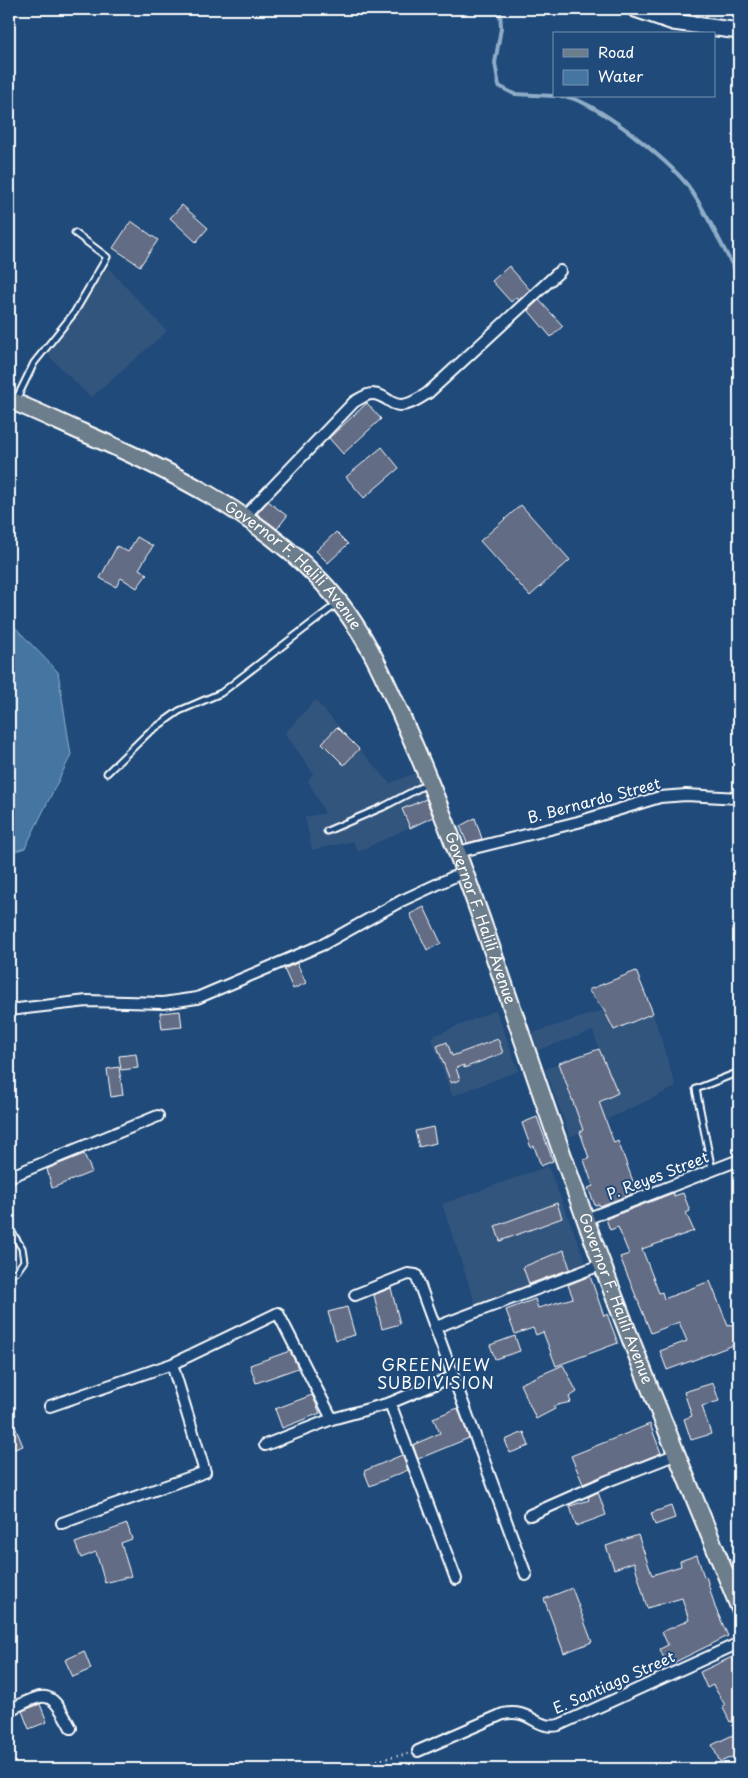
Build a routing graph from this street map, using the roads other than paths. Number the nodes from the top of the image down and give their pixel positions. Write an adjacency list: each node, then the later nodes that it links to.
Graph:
1 (635, 9): 2 (main road)
2 (739, 31)
3 (75, 232): 5 (lane)
4 (560, 271): 6 (street)
5 (12, 402): 6 (main road, Governor F. Halili Avenue)
6 (244, 517): 7 (main road, Governor F. Halili Avenue)
7 (338, 602): 8 (lane); 9 (main road, Governor F. Halili Avenue)
8 (107, 773)
9 (430, 782): 11 (lane); 12 (main road, Governor F. Halili Avenue)
10 (739, 798): 12 (street, B. Bernardo Street)
11 (327, 831)
12 (458, 852): 13 (main road, Governor F. Halili Avenue)
13 (466, 871): 14 (street); 20 (main road, Governor F. Halili Avenue)
14 (9, 1010)
15 (739, 1072): 18 (lane)
16 (158, 1116): 19 (street)
17 (739, 1160): 18 (street, P. Reyes Street)
18 (712, 1171): 20 (street, P. Reyes Street)
19 (9, 1176)
20 (586, 1219): 22 (main road, Governor F. Halili Avenue)
21 (9, 1228): 23 (lane)
22 (603, 1264): 25 (street); 32 (main road, Governor F. Halili Avenue)
23 (9, 1275)
24 (355, 1294): 25 (street)
25 (436, 1327): 27 (street)
26 (172, 1364): 29 (street); 30 (street); 34 (street)
27 (452, 1377): 28 (street); 35 (street)
28 (390, 1403): 30 (street); 36 (street)
29 (50, 1406)
30 (332, 1419): 31 (street)
31 (265, 1445)
32 (677, 1454): 33 (street); 37 (main road, Governor F. Halili Avenue)
33 (530, 1515)
34 (62, 1523)
35 (526, 1575)
36 (456, 1579)
37 (739, 1607)
38 (739, 1643): 41 (street, E. Santiago Street)
39 (9, 1710): 40 (street)
40 (71, 1728)
41 (418, 1751)

